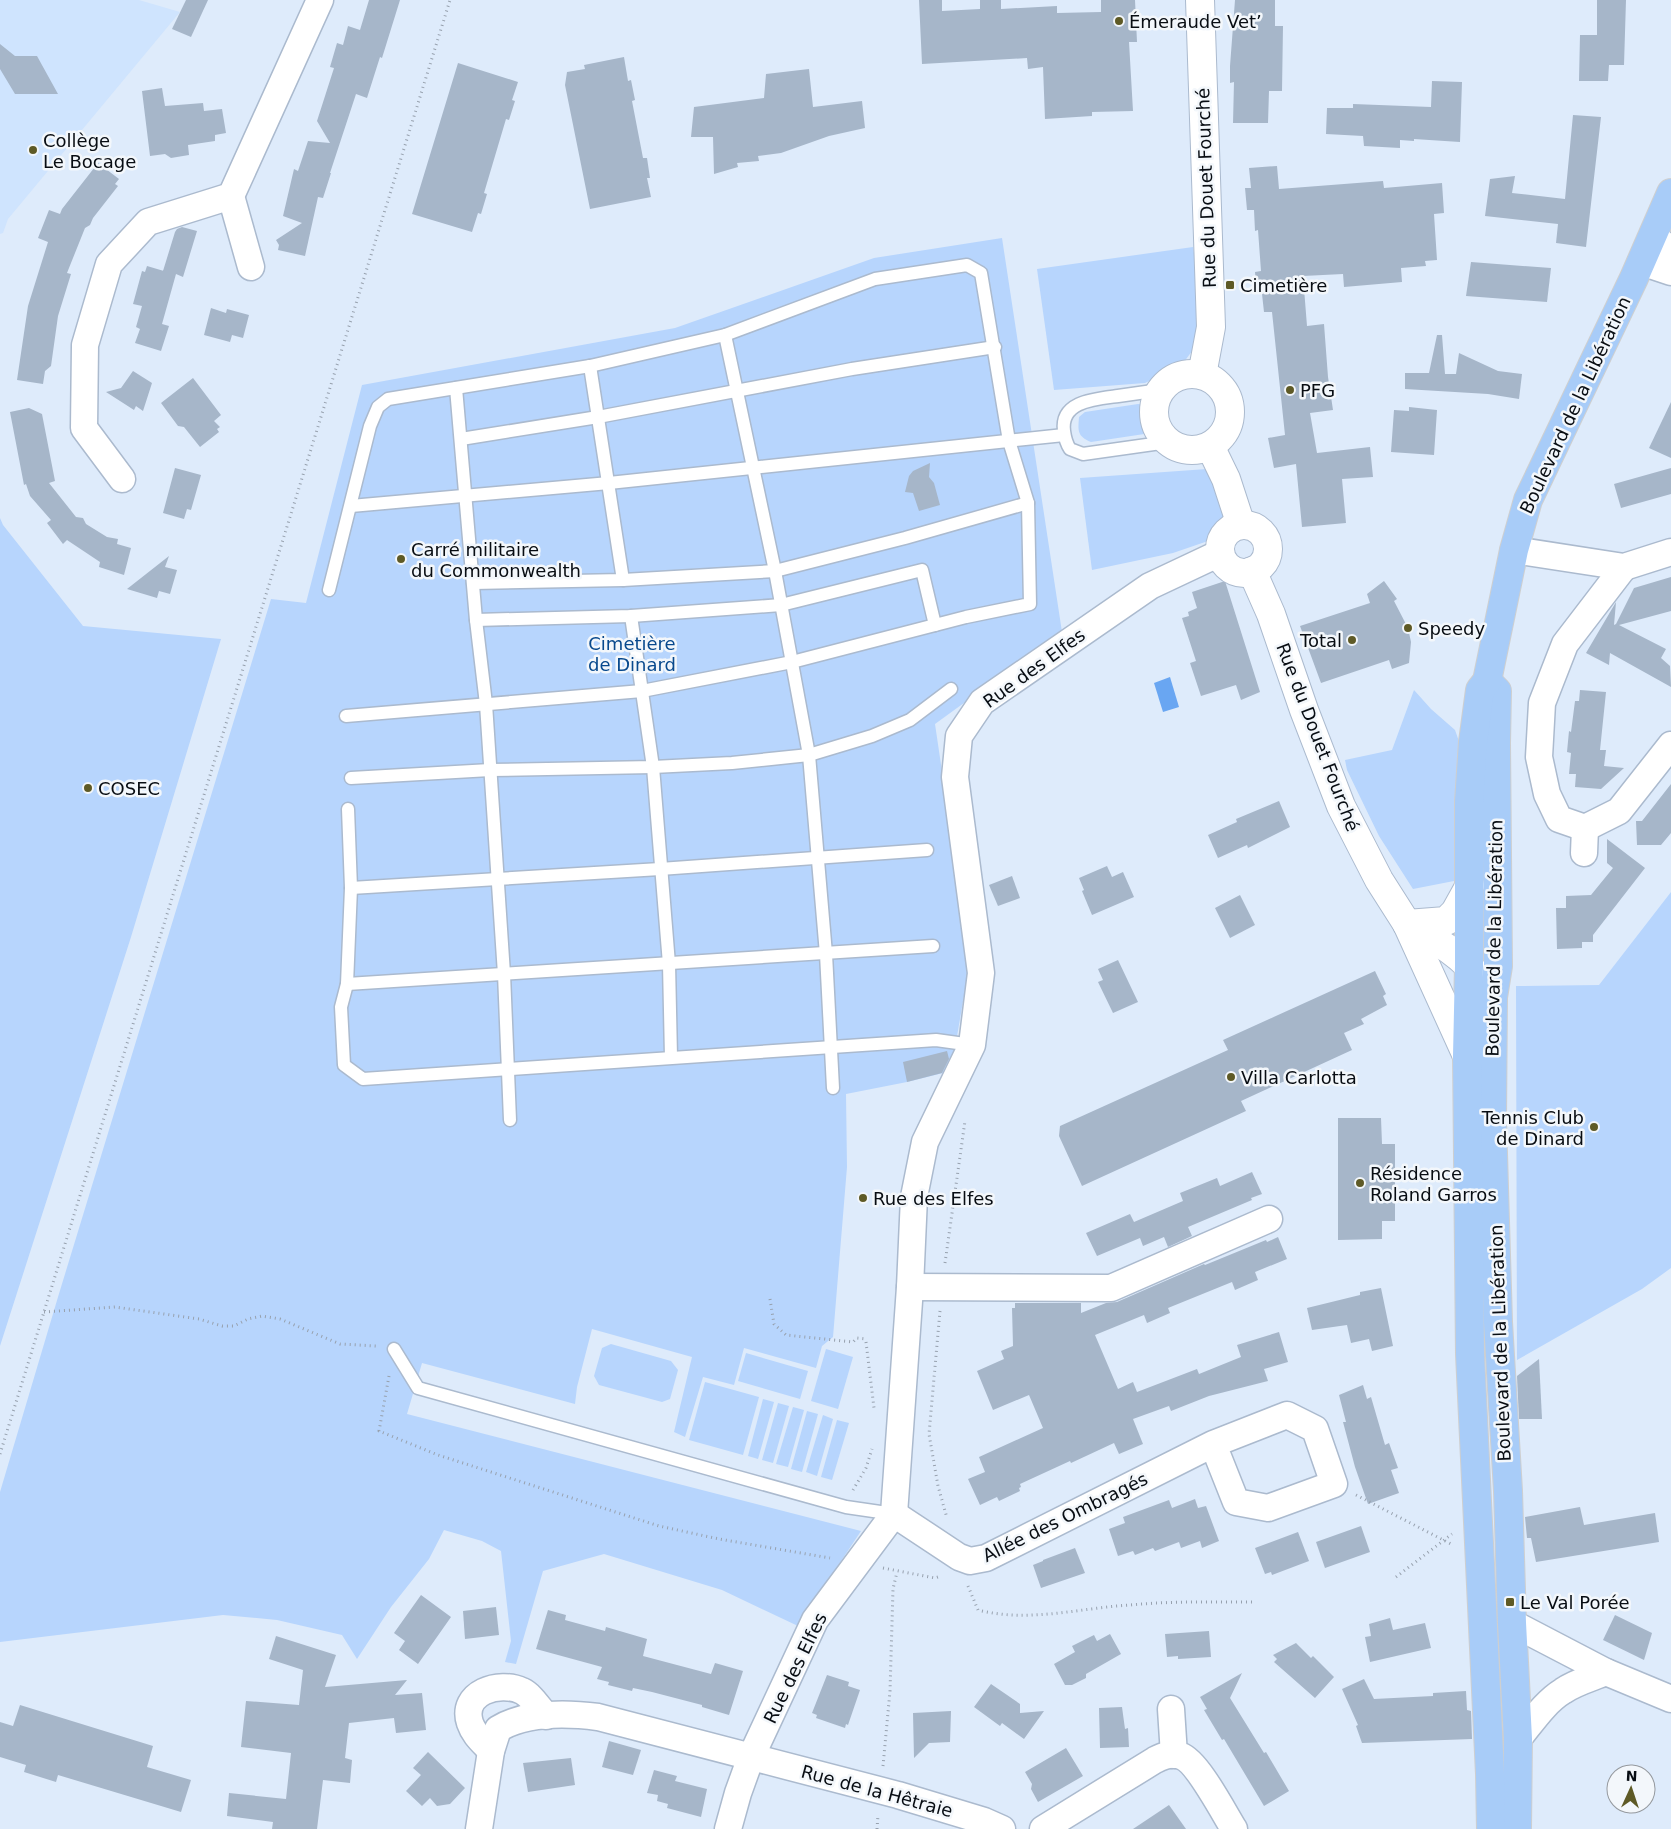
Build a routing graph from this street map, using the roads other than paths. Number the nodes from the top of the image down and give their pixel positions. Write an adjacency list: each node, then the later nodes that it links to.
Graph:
1 (320, 0): 4 (street)
2 (1200, 0): 12 (main road, Rue du Douet Fourché)
3 (1671, 193): 5 (main road, Boulevard de la Libération)
4 (231, 196): 7 (street); 23 (street)
5 (1662, 243): 6 (main road, Boulevard de la Libération)
6 (1641, 262): 8 (street); 29 (main road, Boulevard de la Libération)
7 (251, 267)
8 (1671, 272)
9 (726, 335): 10 (lane); 11 (lane); 15 (lane)
10 (995, 347): 15 (lane); 19 (lane)
11 (590, 366): 13 (lane); 16 (lane)
12 (1202, 375): 14 (main road); 21 (main road)
13 (456, 388): 18 (lane); 27 (lane)
14 (1160, 390): 17 (lane); 20 (main road)
15 (738, 391): 16 (lane); 22 (lane)
16 (598, 417): 18 (lane); 24 (lane)
17 (1064, 435): 19 (lane); 20 (lane)
18 (461, 439): 25 (lane)
19 (1009, 441): 22 (lane); 26 (lane)
20 (1168, 442): 21 (main road)
21 (1210, 446): 28 (main road)
22 (754, 468): 24 (lane); 33 (lane)
23 (122, 479)
24 (609, 483): 25 (lane); 35 (lane)
25 (466, 496): 27 (lane); 36 (lane)
26 (1028, 502): 33 (lane); 41 (lane)
27 (351, 506): 37 (lane)
28 (1241, 525): 31 (main road); 34 (main road)
29 (1514, 550): 32 (street); 43 (main road, Boulevard de la Libération)
30 (1671, 552): 32 (street)
31 (1220, 553): 34 (main road); 68 (street, Rue des Elfes)
32 (1624, 567): 48 (street)
33 (775, 571): 35 (lane); 38 (lane)
34 (1252, 571): 60 (main road, Rue du Douet Fourché)
35 (622, 580): 36 (lane)
36 (473, 583): 40 (lane)
37 (329, 590)
38 (781, 605): 39 (lane); 41 (lane); 42 (lane)
39 (631, 616): 40 (lane); 45 (lane)
40 (476, 620): 46 (lane)
41 (935, 625): 42 (lane)
42 (792, 662): 45 (lane); 49 (lane)
43 (1487, 681): 58 (main road, Boulevard de la Libération); 67 (main road, Boulevard de la Libération)
44 (951, 689): 49 (lane)
45 (642, 690): 46 (lane); 50 (lane)
46 (486, 704): 47 (lane); 51 (lane)
47 (346, 716)
48 (1671, 745)
49 (809, 755): 50 (lane); 55 (lane)
50 (654, 767): 51 (lane); 56 (lane)
51 (490, 770): 52 (lane); 57 (lane)
52 (351, 778)
53 (348, 809): 59 (lane)
54 (927, 850): 55 (lane)
55 (817, 856): 56 (lane); 62 (lane)
56 (660, 869): 57 (lane); 63 (lane)
57 (497, 879): 59 (lane); 65 (lane)
58 (1470, 885): 60 (main road); 64 (main road, Boulevard de la Libération)
59 (351, 888): 66 (lane)
60 (1407, 924): 64 (main road, Rue du Douet Fourché); 70 (main road, Rue du Douet Fourché)
61 (932, 946): 62 (lane)
62 (826, 954): 63 (lane); 69 (lane)
63 (669, 964): 65 (lane); 71 (lane)
64 (1469, 966): 67 (main road, Rue du Douet Fourché); 70 (main road, Boulevard de la Libération)
65 (504, 974): 66 (lane); 72 (lane)
66 (347, 984): 72 (lane)
67 (1493, 998): 80 (main road, Boulevard de la Libération)
68 (972, 1044): 69 (lane); 76 (street, Rue des Elfes)
69 (832, 1046): 71 (lane); 73 (lane)
70 (1466, 1056): 94 (main road, Boulevard de la Libération)
71 (671, 1057): 72 (lane)
72 (509, 1068): 74 (lane)
73 (833, 1088)
74 (510, 1120)
75 (1269, 1219): 76 (street)
76 (910, 1287): 79 (street, Rue des Elfes)
77 (394, 1349): 79 (lane)
78 (1213, 1444): 78 (street, Allée des Ombragés); 79 (street, Allée des Ombragés)
79 (894, 1514): 88 (street, Rue des Elfes)
80 (1512, 1623): 81 (street); 85 (main road, Boulevard de la Libération)
81 (1606, 1672): 82 (street); 85 (street)
82 (1671, 1699)
83 (1171, 1709): 87 (street)
84 (546, 1716): 86 (street, Rue de la Hêtraie); 86 (street); 88 (street, Rue de la Hêtraie)
85 (1518, 1739): 95 (main road, Boulevard de la Libération)
86 (491, 1751): 89 (street, Rue de la Hêtraie)
87 (1174, 1754): 92 (street); 93 (street)
88 (751, 1758): 90 (street, Rue des Elfes); 91 (street, Rue de la Hêtraie)
89 (479, 1829)
90 (728, 1829)
91 (1002, 1829)
92 (1043, 1829)
93 (1234, 1829)
94 (1491, 1829)
95 (1518, 1829)

